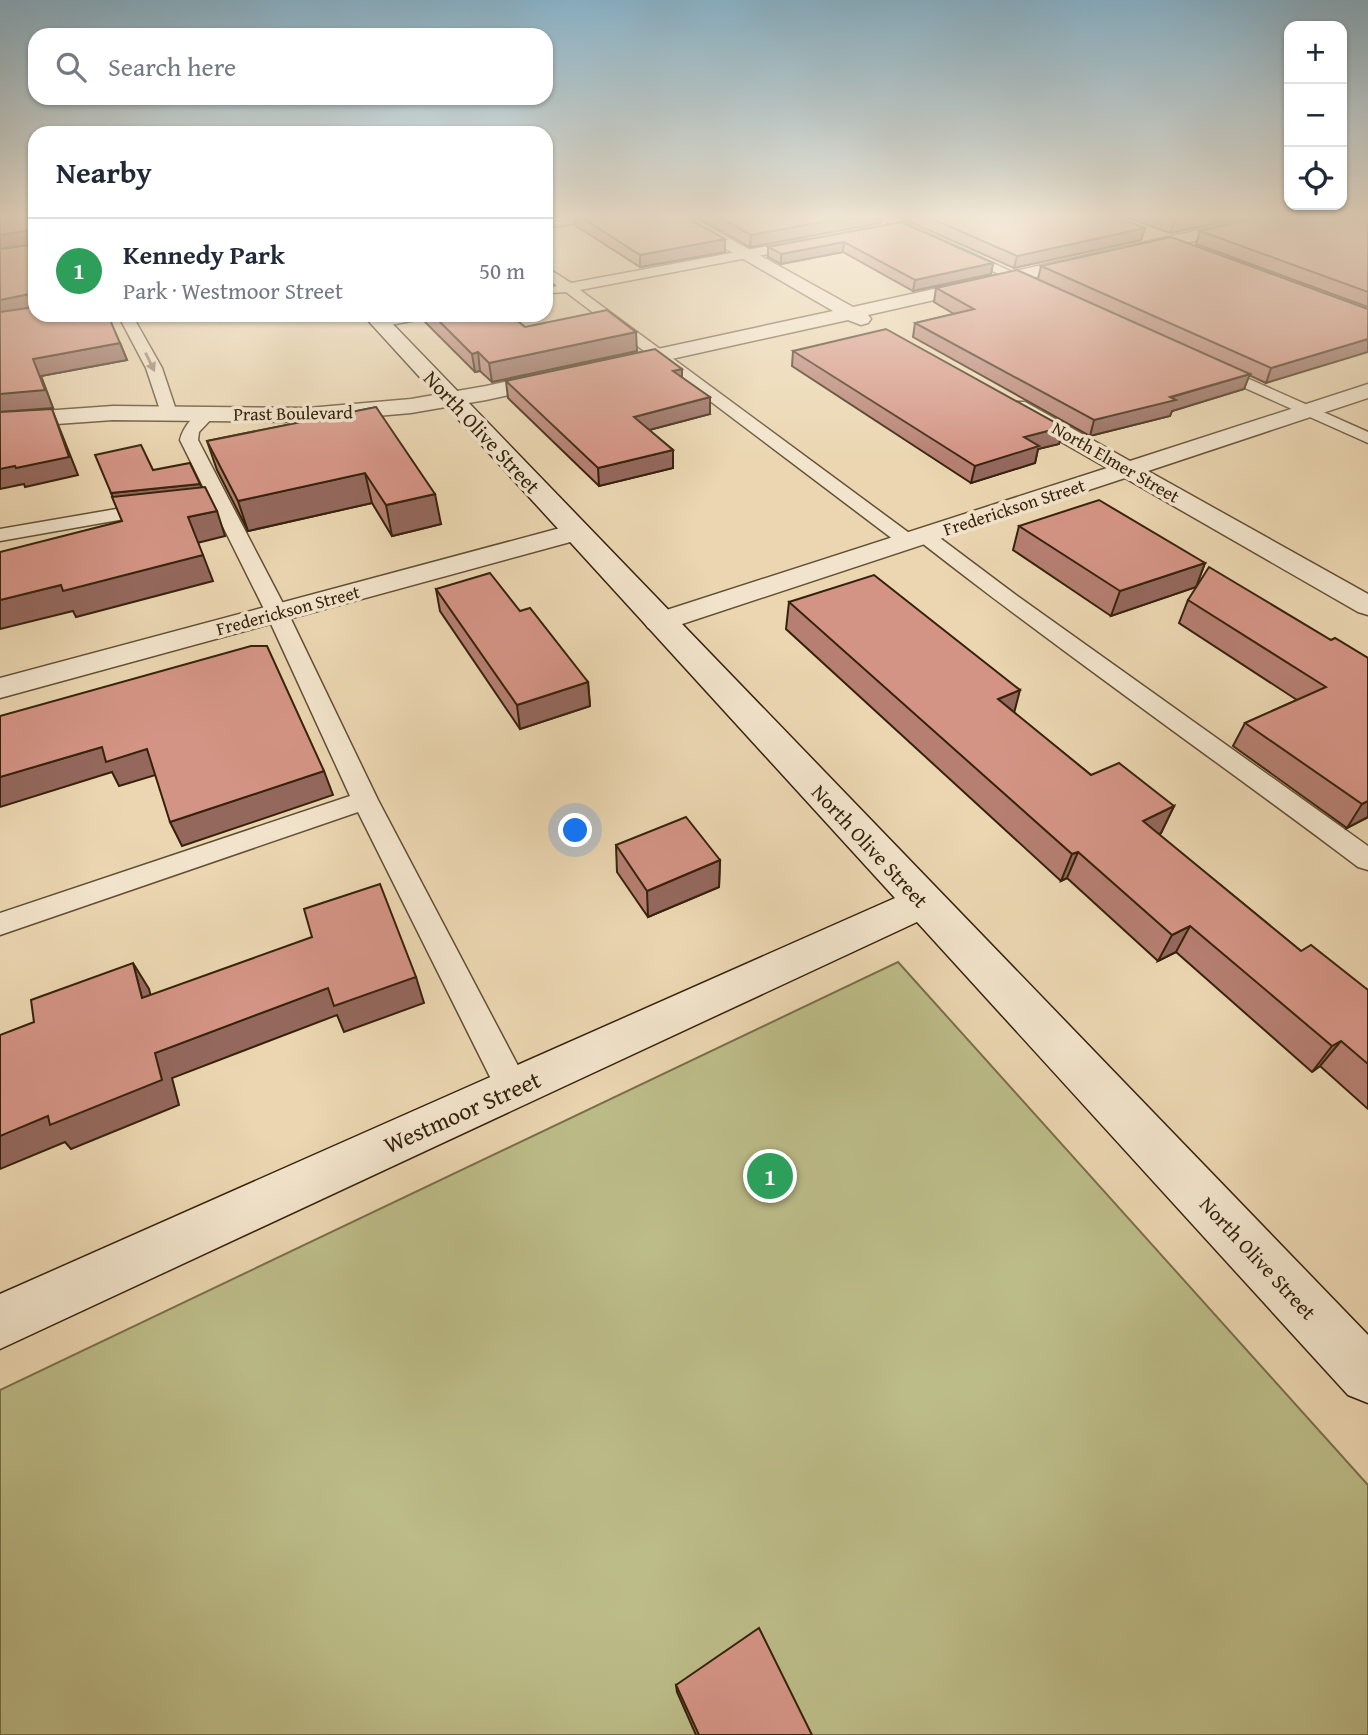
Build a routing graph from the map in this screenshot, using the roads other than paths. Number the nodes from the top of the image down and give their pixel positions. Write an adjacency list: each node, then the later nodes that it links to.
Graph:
1 (582, 298): 8 (lane)
2 (824, 298): 4 (street)
3 (917, 298): 4 (street, Prast Boulevard)
4 (851, 313): 7 (street); 8 (street, Prast Boulevard)
5 (129, 322): 14 (lane, one-way to 14)
6 (380, 322): 12 (street, North Olive Street)
7 (876, 327)
8 (660, 356): 12 (street, Prast Boulevard); 24 (lane)
9 (1197, 360): 13 (lane)
10 (1368, 391): 13 (street, Frederickson Street)
11 (997, 395): 18 (street, North Elmer Street)
12 (453, 400): 15 (street, Prast Boulevard); 22 (street, North Olive Street)
13 (1307, 411): 17 (lane); 18 (street, Frederickson Street)
14 (169, 413): 15 (street, Prast Boulevard); 16 (street, Prast Boulevard)
15 (208, 414): 19 (lane)
16 (0, 421)
17 (1368, 439)
18 (1130, 470): 24 (street, Frederickson Street); 25 (street, North Elmer Street)
19 (223, 503): 20 (lane); 26 (lane)
20 (199, 505)
21 (175, 507): 23 (lane)
22 (575, 531): 26 (street, Frederickson Street); 27 (street, North Olive Street)
23 (0, 535)
24 (917, 539): 27 (street, Frederickson Street); 30 (lane)
25 (1368, 606)
26 (277, 613): 28 (street, Frederickson Street); 29 (lane)
27 (659, 622): 31 (street, North Olive Street)
28 (0, 688)
29 (365, 800): 32 (lane); 33 (lane)
30 (1368, 860)
31 (923, 902): 33 (street, Westmoor Street); 35 (street, North Olive Street)
32 (0, 925)
33 (513, 1089): 34 (street, Westmoor Street)
34 (0, 1322)
35 (1368, 1375)

